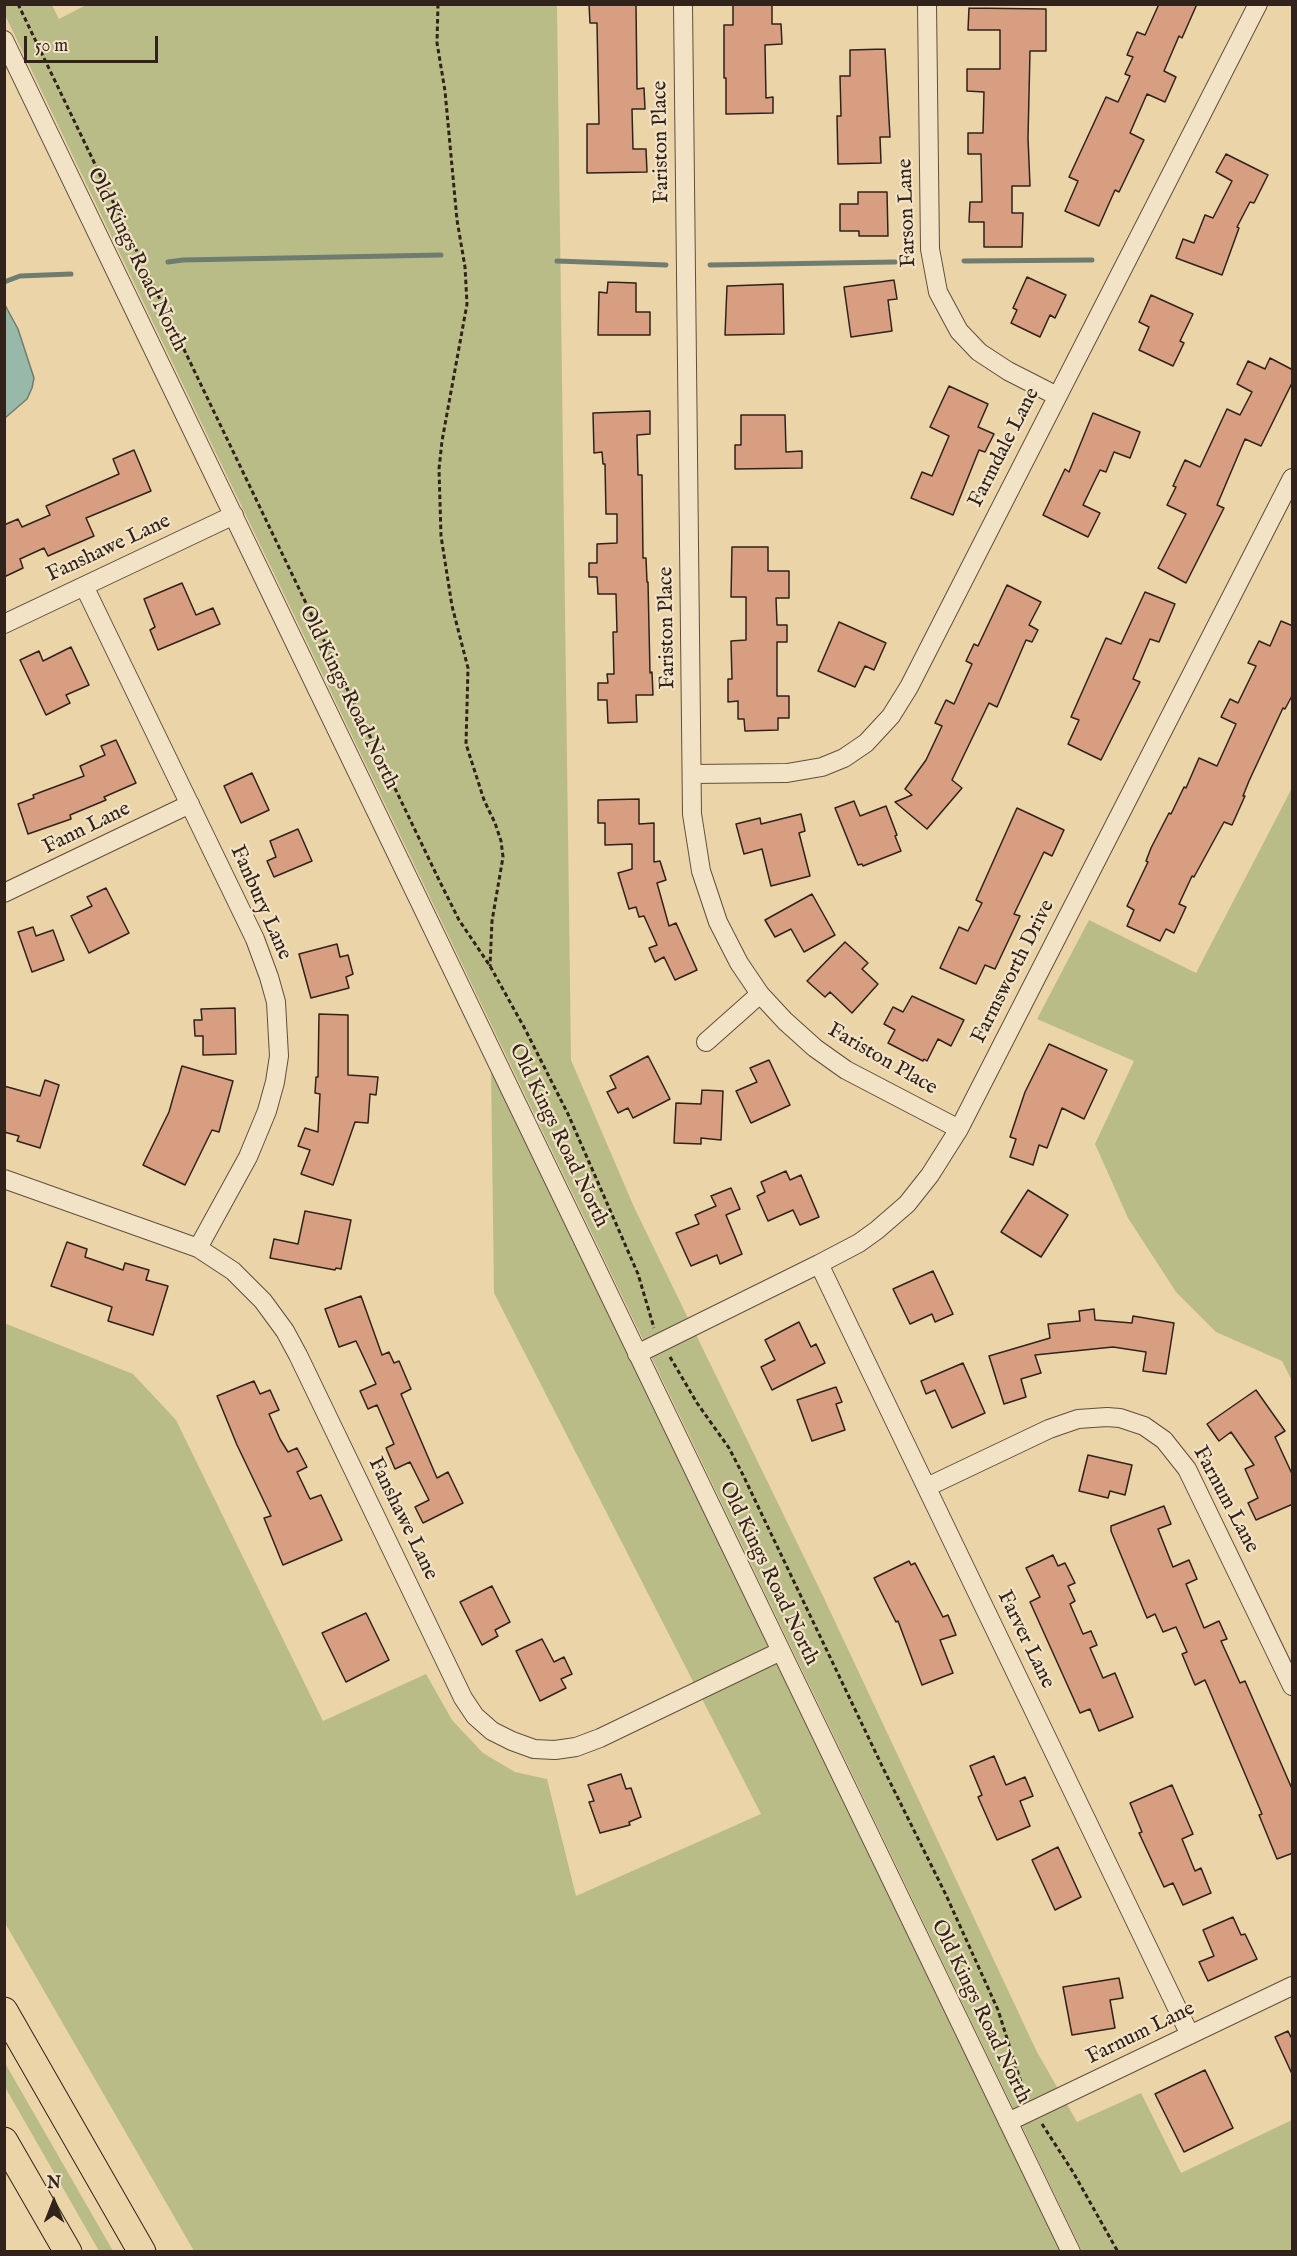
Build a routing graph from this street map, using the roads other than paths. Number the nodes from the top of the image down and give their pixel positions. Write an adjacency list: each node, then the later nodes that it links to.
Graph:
1 (683, 4): 10 (street, Fariston Place)
2 (927, 4): 5 (street, Farson Lane)
3 (1258, 4): 5 (street, Farmdale Lane)
4 (4, 40): 7 (street, Old Kings Road North)
5 (1057, 396): 10 (street, Farmdale Lane)
6 (1293, 478): 15 (street, Farmsworth Drive)
7 (234, 515): 8 (street, Fanshawe Lane); 19 (street, Old Kings Road North)
8 (84, 586): 9 (street, Fanshawe Lane); 11 (street, Fanbury Lane)
9 (4, 624)
10 (692, 774): 13 (street, Fariston Place)
11 (190, 804): 12 (street, Fann Lane); 17 (street, Fanbury Lane)
12 (4, 893)
13 (760, 994): 14 (street); 15 (street, Fariston Place)
14 (706, 1042)
15 (959, 1129): 18 (street, Farmsworth Drive)
16 (4, 1179): 17 (street, Fanshawe Lane)
17 (198, 1248): 21 (street, Fanshawe Lane)
18 (819, 1264): 19 (street, Farmsworth Drive); 20 (street, Farver Lane)
19 (637, 1354): 21 (street, Old Kings Road North)
20 (927, 1487): 22 (street, Farnum Lane); 25 (street, Farver Lane)
21 (781, 1651): 26 (street, Old Kings Road North)
22 (1293, 1686)
23 (1293, 1986): 25 (street, Farnum Lane)
24 (4, 2011): 29 (highway)
25 (1190, 2035): 26 (street, Farnum Lane)
26 (1008, 2122): 30 (street, Old Kings Road North)
27 (4, 2141): 28 (highway)
28 (68, 2252)
29 (142, 2252)
30 (1071, 2252)

